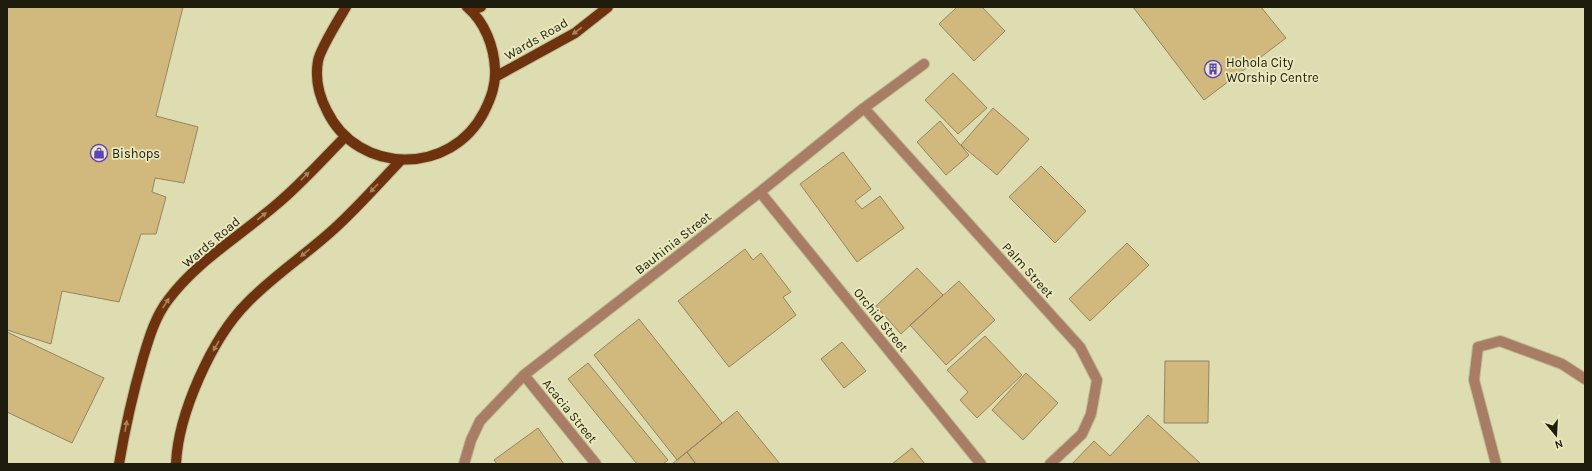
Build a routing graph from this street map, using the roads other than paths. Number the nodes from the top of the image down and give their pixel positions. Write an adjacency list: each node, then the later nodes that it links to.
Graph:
1 (346, 7): 8 (main road)
2 (481, 7): 4 (main road)
3 (608, 7): 6 (main road, Wards Road, one-way to 6)
4 (469, 8): 6 (main road)
5 (924, 64): 7 (street, Bauhinia Street)
6 (495, 77): 9 (main road)
7 (864, 108): 10 (street, Bauhinia Street); 18 (street, Palm Street)
8 (345, 136): 9 (main road); 13 (main road, Wards Road, one-way to 8)
9 (401, 160): 14 (main road, one-way to 14)
10 (760, 192): 11 (street, Bauhinia Street); 17 (street, Orchid Street)
11 (524, 375): 15 (street, Bauhinia Street); 16 (street, Acacia Street)
12 (1585, 379): 19 (street)
13 (119, 464)
14 (176, 464)
15 (464, 464)
16 (596, 464)
17 (981, 464)
18 (1050, 464)
19 (1496, 464)

